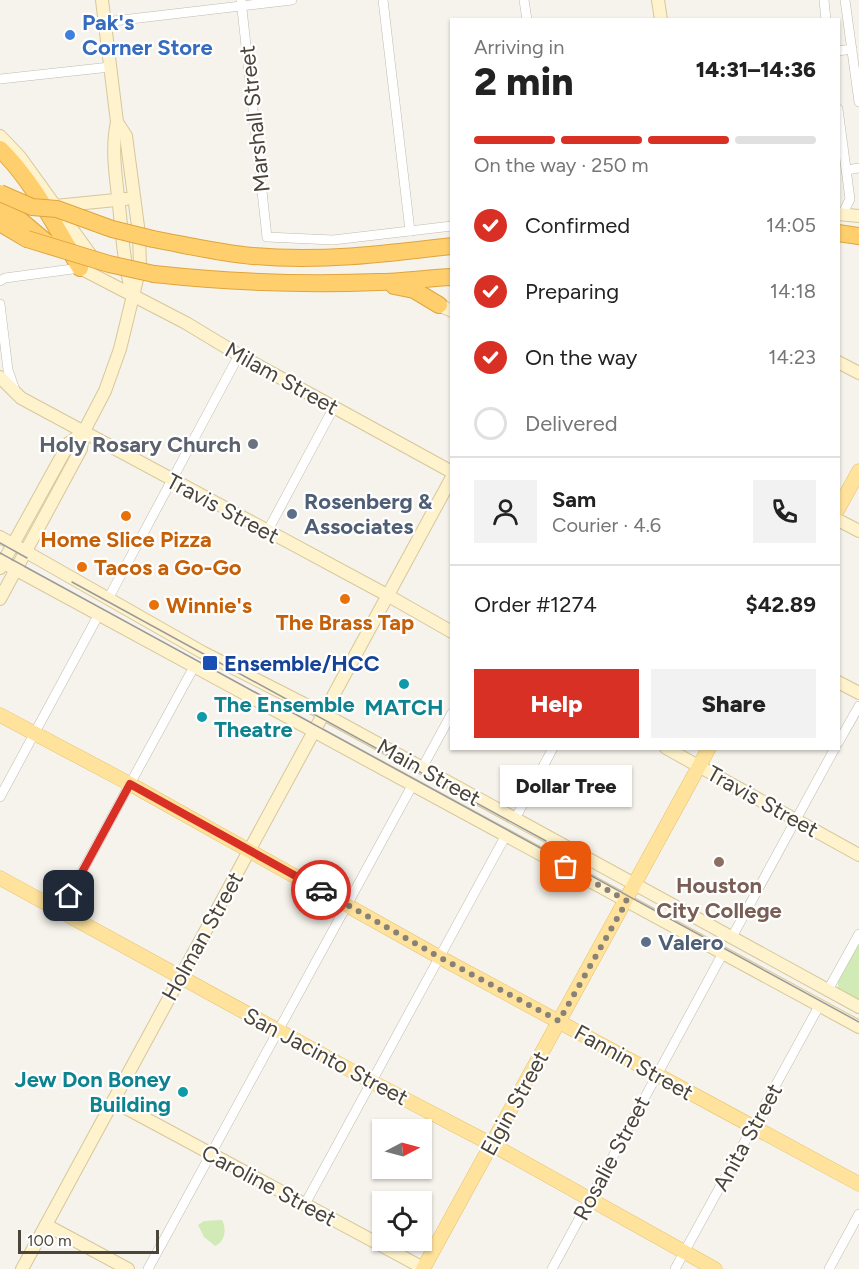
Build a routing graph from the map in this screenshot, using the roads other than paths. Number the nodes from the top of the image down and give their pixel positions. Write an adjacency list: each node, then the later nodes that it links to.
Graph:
1 (102, 0): 12 (main road)
2 (292, 0): 8 (street)
3 (383, 0): 33 (street)
4 (524, 0): 9 (street)
5 (658, 0): 10 (main road)
6 (824, 0): 11 (street)
7 (845, 0): 13 (street)
8 (242, 3): 12 (street); 33 (street, Marshall Street)
9 (527, 18)
10 (661, 18)
11 (826, 18)
12 (105, 22): 15 (main road)
13 (852, 49): 14 (street); 17 (street)
14 (840, 51)
15 (110, 67): 16 (street); 18 (main road)
16 (0, 79)
17 (859, 102)
18 (117, 122): 25 (main road); 26 (main road)
19 (840, 123): 23 (street)
20 (0, 136): 28 (main road)
21 (0, 149): 37 (highway)
22 (859, 168): 23 (street)
23 (847, 170): 29 (street)
24 (1, 189): 28 (highway, bridge)
25 (135, 198): 26 (main road); 42 (main road)
26 (119, 199): 28 (main road); 42 (main road)
27 (0, 207): 37 (highway)
28 (56, 208): 36 (highway, bridge); 41 (main road)
29 (840, 214): 30 (main road)
30 (859, 216)
31 (0, 225): 40 (highway, bridge)
32 (450, 226): 33 (street)
33 (411, 231)
34 (840, 233): 35 (highway)
35 (859, 236)
36 (450, 246)
37 (80, 268): 39 (street); 41 (main road, Milam Street)
38 (450, 277): 40 (highway)
39 (0, 281)
40 (378, 282): 44 (highway)
41 (112, 286): 42 (main road, Milam Street)
42 (133, 295): 45 (main road, Milam Street); 51 (main road)
43 (0, 304): 49 (street)
44 (446, 308)
45 (239, 355): 50 (main road, Milam Street); 54 (street)
46 (840, 363): 47 (main road)
47 (859, 373)
48 (0, 377): 49 (main road, Travis Street)
49 (21, 398): 51 (main road, Travis Street)
50 (334, 407): 52 (main road, Milam Street); 59 (street)
51 (83, 433): 54 (main road, Travis Street); 61 (main road); 62 (main road)
52 (450, 471)
53 (859, 471): 56 (main road)
54 (172, 480): 59 (main road, Travis Street); 66 (street)
55 (450, 481): 65 (main road, Holman Street)
56 (840, 505)
57 (840, 521): 58 (main road)
58 (859, 531)
59 (267, 532): 65 (main road, Travis Street)
60 (0, 537): 61 (main road, Main Street)
61 (13, 544): 62 (main road, Main Street); 63 (main road)
62 (27, 552): 64 (main road); 66 (main road, Main Street)
63 (1, 564): 64 (main road, Main Street)
64 (17, 570): 67 (main road); 68 (main road, Main Street)
65 (387, 595): 69 (main road, Travis Street); 74 (main road, Holman Street)
66 (108, 598): 74 (main road, Main Street)
67 (0, 600)
68 (99, 614): 70 (main road, Main Street); 78 (street)
69 (450, 631)
70 (195, 665): 77 (main road, Main Street); 86 (street)
71 (840, 683): 72 (main road)
72 (859, 693)
73 (859, 705): 79 (street)
74 (322, 713): 77 (main road, Holman Street); 85 (main road, Main Street)
75 (0, 715): 78 (main road, Fannin Street)
76 (450, 717): 85 (street)
77 (313, 729): 87 (main road, Main Street); 92 (main road, Holman Street)
78 (34, 734): 86 (main road, Fannin Street); 88 (street)
79 (840, 739)
80 (552, 750): 89 (street)
81 (670, 750): 84 (main road, Travis Street)
82 (708, 750): 84 (main road, Elgin Street)
83 (834, 750): 90 (street)
84 (699, 766): 90 (main road, Travis Street); 95 (main road, Elgin Street)
85 (422, 768): 89 (main road, Main Street)
86 (130, 784): 92 (main road, Fannin Street); 98 (street)
87 (413, 784): 91 (main road, Main Street); 97 (street)
88 (0, 797)
89 (515, 819): 95 (main road, Main Street)
90 (796, 820): 93 (main road, Travis Street); 100 (street)
91 (506, 835): 96 (main road, Main Street); 102 (street)
92 (249, 850): 97 (main road, Fannin Street); 103 (main road, Holman Street)
93 (859, 855)
94 (0, 878): 98 (main road, San Jacinto Street)
95 (635, 885): 96 (main road, Elgin Street); 100 (main road, Main Street)
96 (627, 901): 101 (main road, Main Street); 107 (main road, Elgin Street)
97 (347, 905): 102 (main road, Fannin Street); 109 (street)
98 (60, 912): 103 (main road, San Jacinto Street)
99 (859, 934): 104 (street)
100 (732, 937): 104 (main road, Main Street)
101 (723, 953): 105 (main road, Main Street); 110 (street, Rosalie Street)
102 (441, 958): 107 (main road, Fannin Street); 111 (street)
103 (180, 977): 109 (main road, San Jacinto Street); 112 (main road, Holman Street)
104 (828, 990): 106 (main road, Main Street)
105 (819, 1006): 108 (main road, Main Street); 113 (street, Anita Street)
106 (859, 1006)
107 (559, 1021): 110 (main road, Fannin Street); 114 (main road, Elgin Street)
108 (859, 1027)
109 (278, 1031): 111 (main road, San Jacinto Street); 115 (street)
110 (657, 1073): 113 (main road, Fannin Street); 117 (street, Rosalie Street)
111 (372, 1082): 114 (main road, San Jacinto Street); 118 (street)
112 (113, 1101): 115 (main road, Caroline Street); 120 (main road, Holman Street)
113 (752, 1127): 116 (main road, Fannin Street); 121 (street, Anita Street)
114 (491, 1144): 117 (main road, San Jacinto Street); 125 (main road, Elgin Street)
115 (212, 1154): 118 (main road, Caroline Street); 124 (street)
116 (859, 1184)
117 (591, 1198): 121 (main road, San Jacinto Street); 126 (street, Rosalie Street)
118 (305, 1204): 125 (main road, Caroline Street)
119 (859, 1214): 129 (street)
120 (46, 1225): 122 (main road, Holman Street); 123 (main road)
121 (684, 1253): 127 (street, Anita Street); 128 (main road, San Jacinto Street)
122 (22, 1269)
123 (128, 1269)
124 (148, 1269)
125 (424, 1269)
126 (552, 1269)
127 (675, 1269)
128 (715, 1269)
129 (829, 1269)

